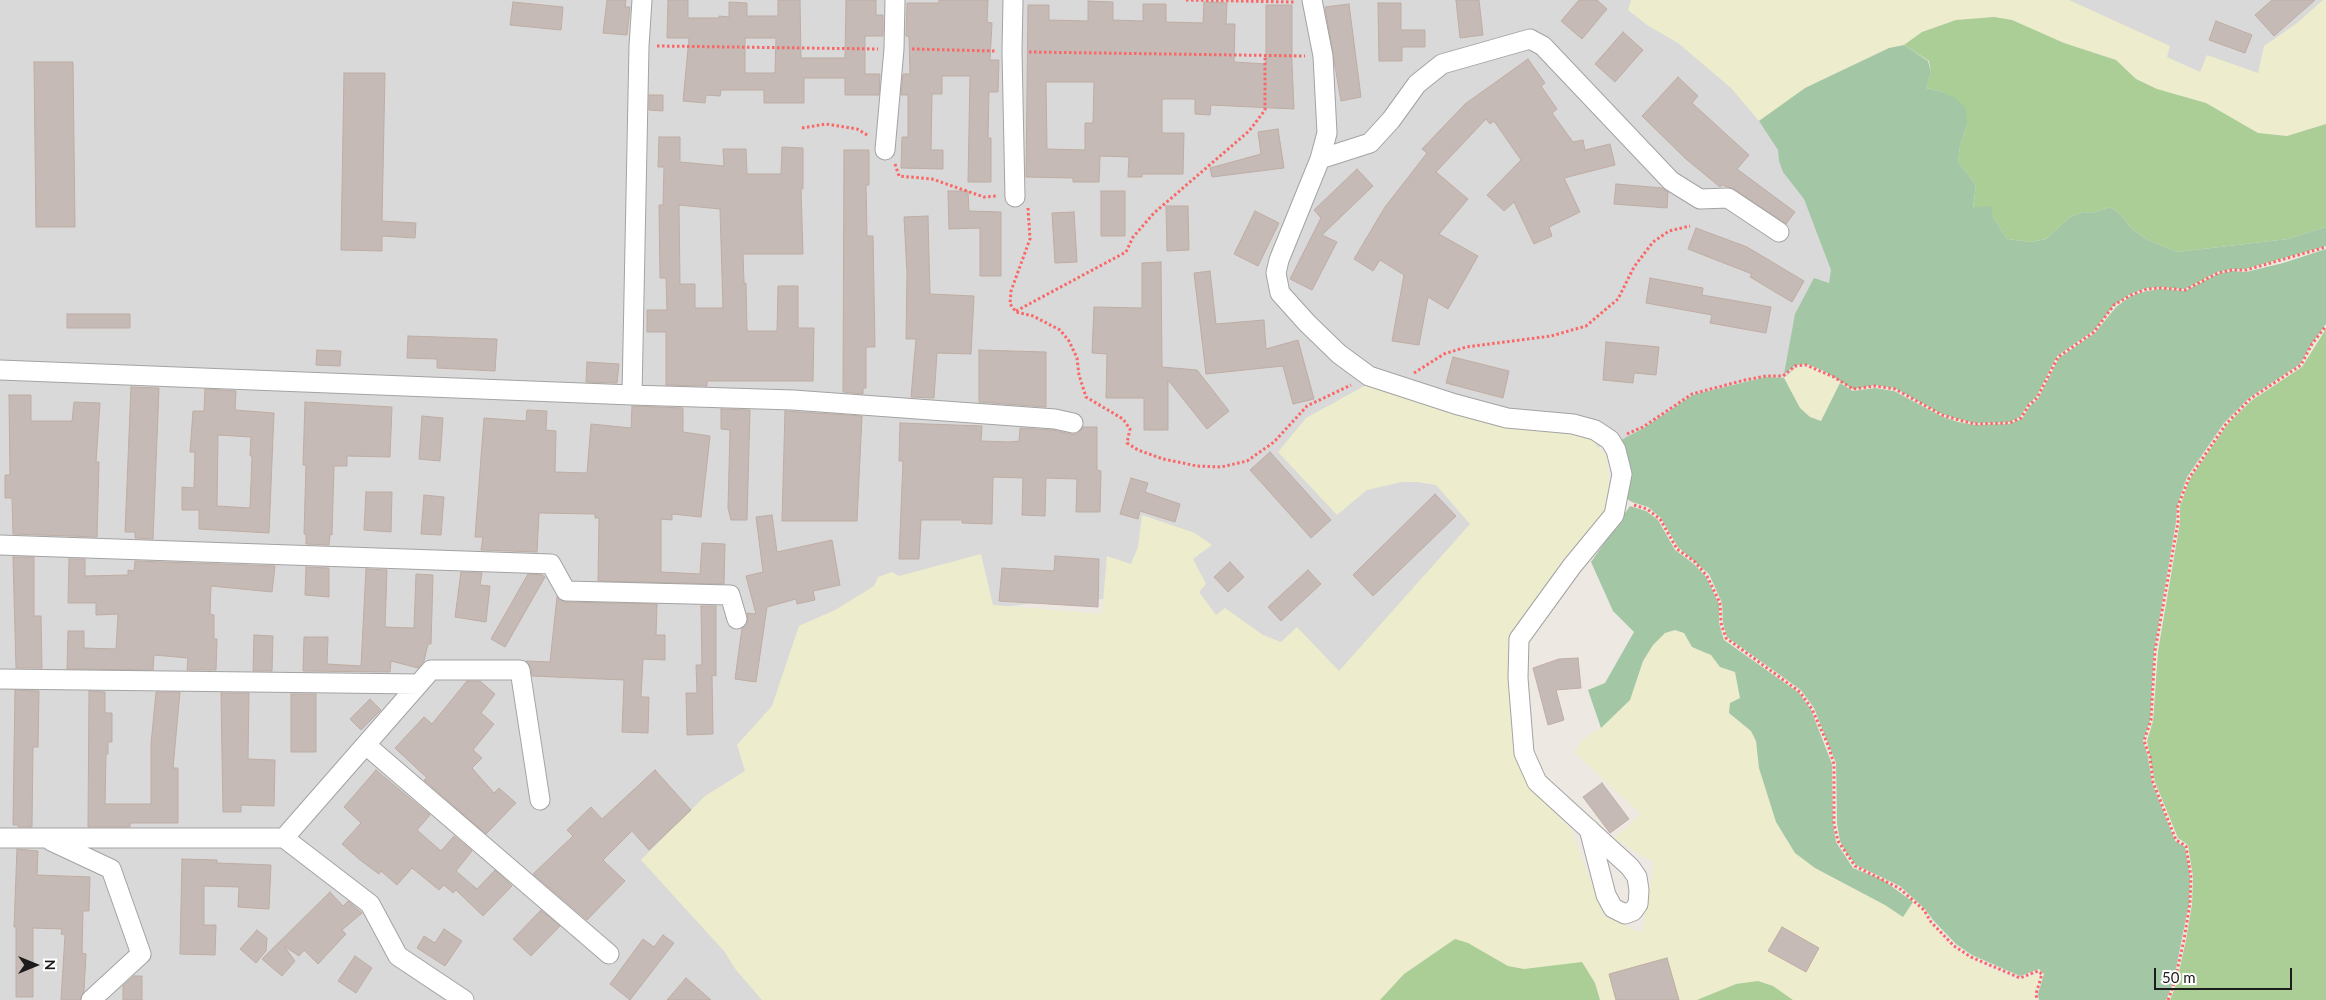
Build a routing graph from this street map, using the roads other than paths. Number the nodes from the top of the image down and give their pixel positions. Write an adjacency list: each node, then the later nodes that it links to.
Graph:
1 (642, 0): 10 (street)
2 (895, 0): 5 (street)
3 (1013, 0): 7 (street)
4 (1313, 1): 6 (street)
5 (885, 150)
6 (1320, 159): 8 (street); 18 (street)
7 (1015, 197)
8 (1778, 232)
9 (0, 370): 10 (street)
10 (632, 395): 11 (street)
11 (1073, 423)
12 (0, 545): 13 (street)
13 (738, 619)
14 (0, 678): 15 (street)
15 (419, 684): 16 (street); 17 (street)
16 (366, 745): 21 (street); 22 (street)
17 (540, 800)
18 (1589, 829)
19 (0, 838): 20 (street)
20 (45, 838): 21 (street); 23 (street)
21 (284, 838): 24 (street)
22 (609, 954)
23 (91, 1000)
24 (464, 1000)

